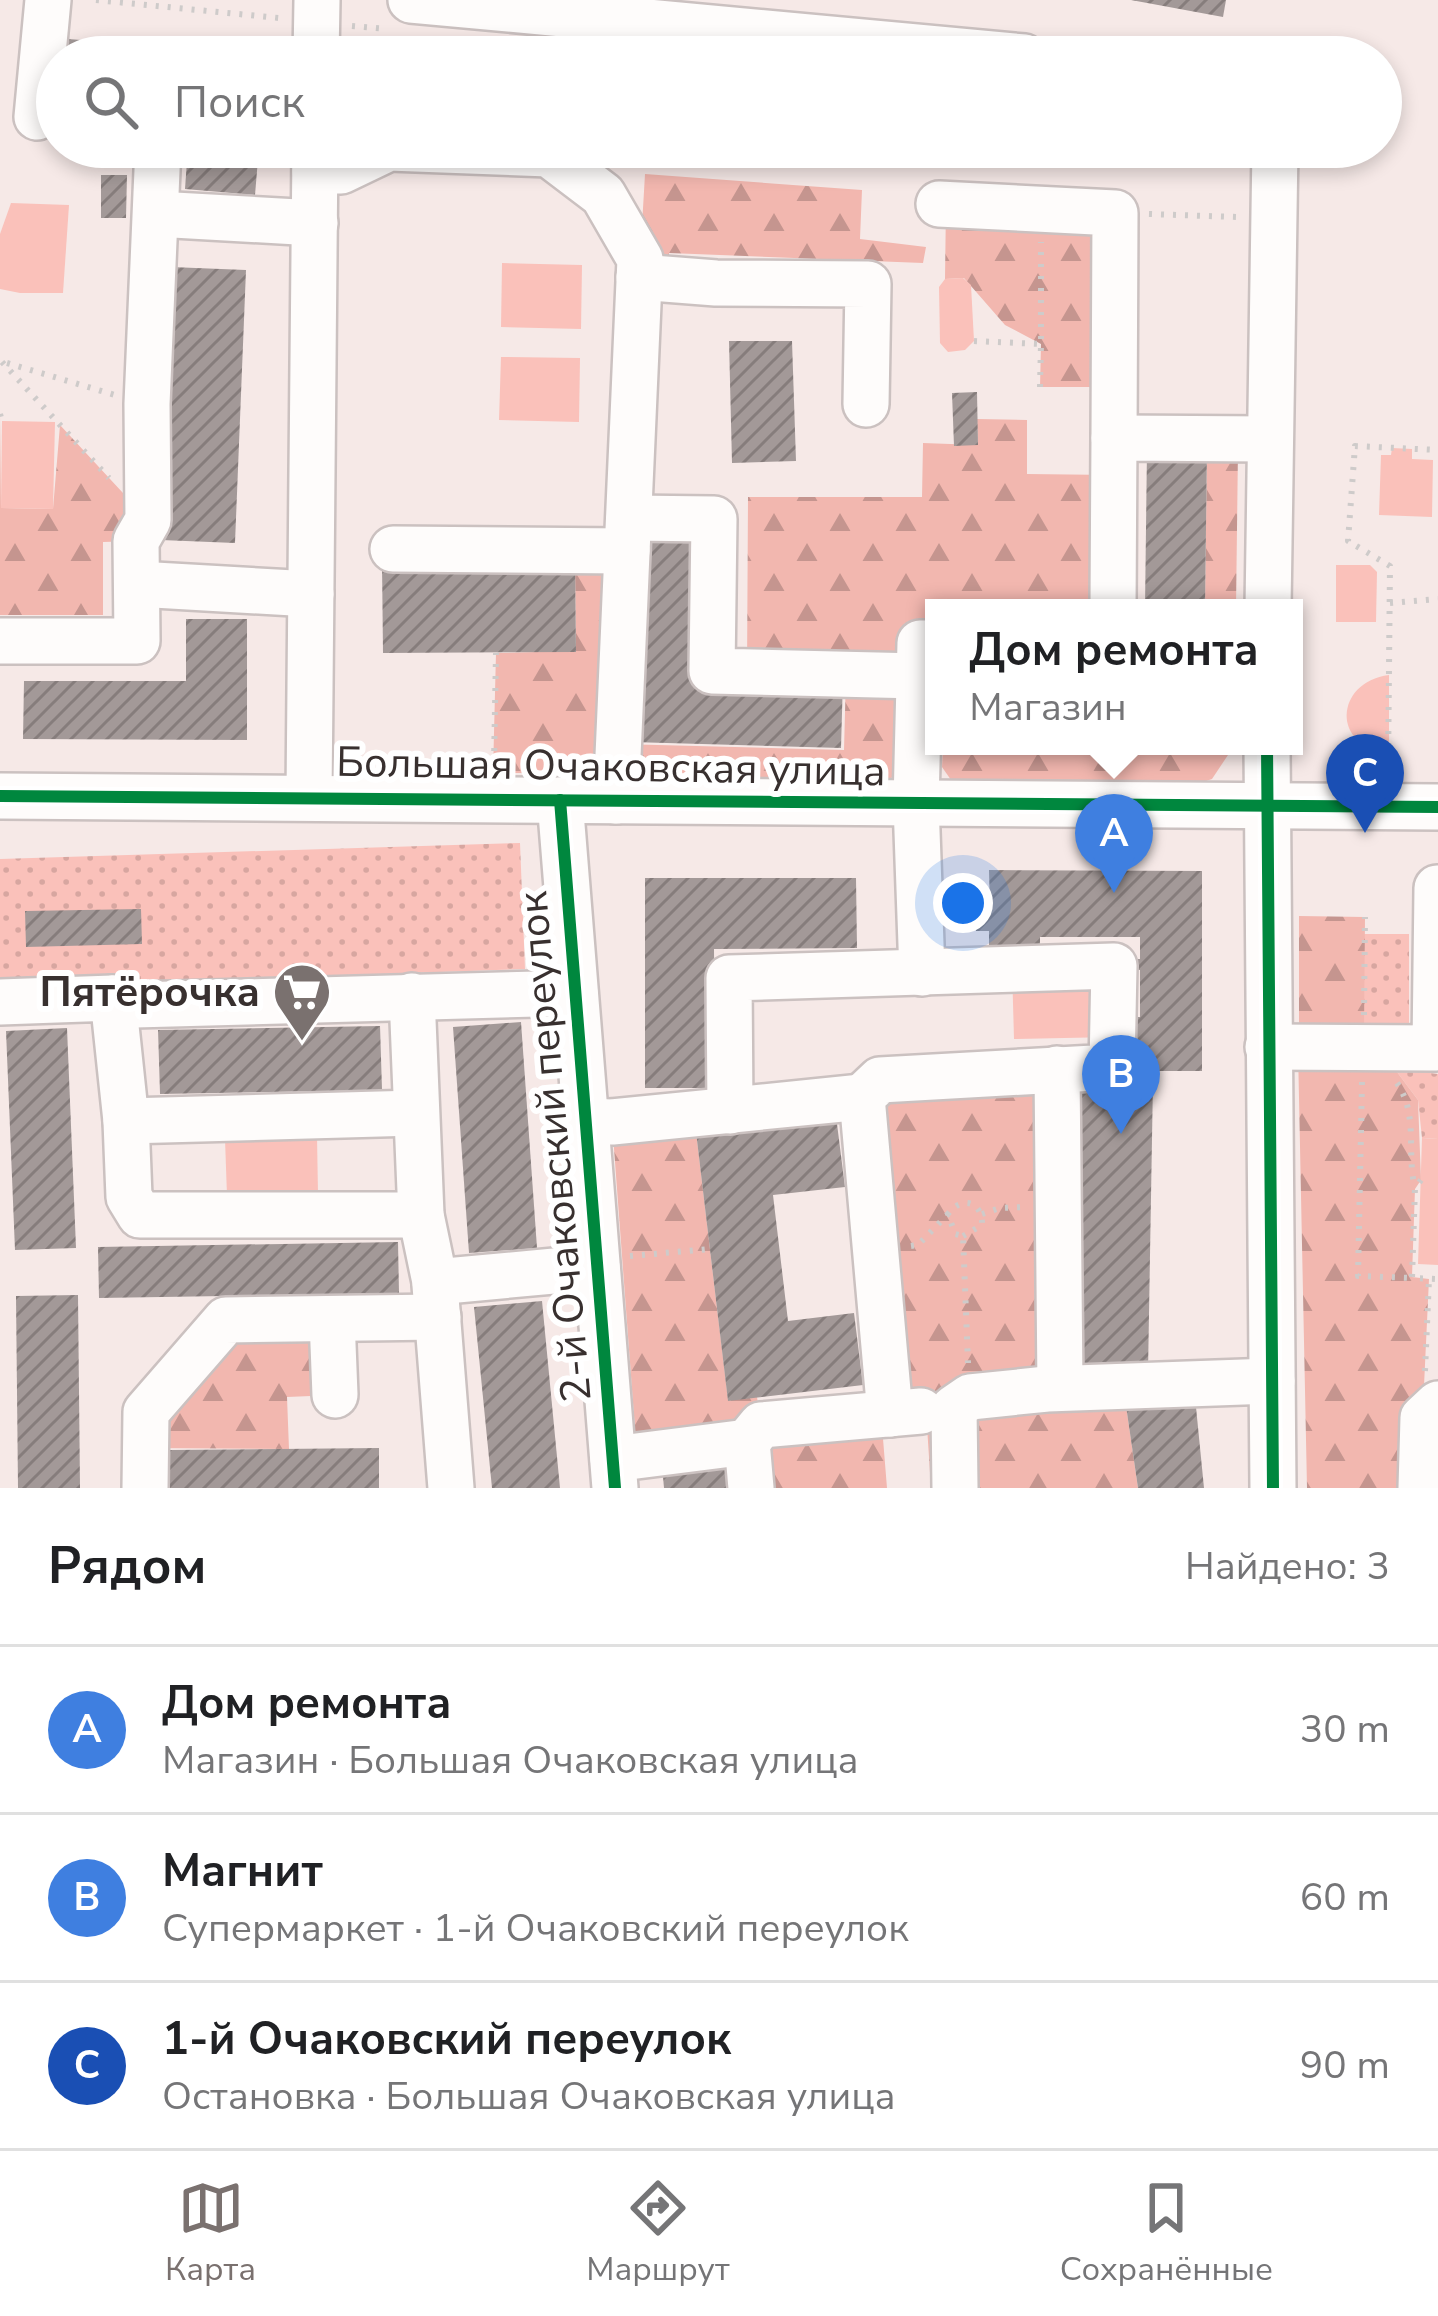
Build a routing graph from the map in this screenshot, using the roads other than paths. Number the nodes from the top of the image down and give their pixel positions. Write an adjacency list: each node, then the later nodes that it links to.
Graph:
1 (48, 0): 4 (street)
2 (317, 0): 5 (street)
3 (411, 0): 6 (street)
4 (43, 36)
5 (316, 36)
6 (798, 36)
7 (36, 83): 8 (street)
8 (31, 117)
9 (157, 168): 14 (street)
10 (315, 168): 15 (street)
11 (567, 168): 16 (street)
12 (1275, 168): 19 (street)
13 (939, 204): 18 (street)
14 (156, 214): 15 (street); 22 (street)
15 (315, 224): 23 (street)
16 (639, 278): 17 (street); 20 (street)
17 (866, 404)
18 (1114, 438): 19 (street); 24 (street)
19 (1270, 439): 25 (street)
20 (628, 535): 21 (street); 27 (street); 33 (street)
21 (393, 549)
22 (136, 584): 23 (street); 26 (street)
23 (311, 594): 31 (street)
24 (1113, 599)
25 (1268, 599)
26 (0, 641)
27 (925, 660)
28 (925, 686): 34 (street)
29 (1267, 755): 35 (street)
30 (0, 796): 31 (street, Большая Очаковская улица)
31 (309, 796): 32 (street, Большая Очаковская улица)
32 (560, 800): 33 (street, Большая Очаковская улица); 39 (street, 2-й Очаковский переулок)
33 (616, 801): 34 (street, Большая Очаковская улица)
34 (916, 803): 35 (street, Большая Очаковская улица); 38 (street)
35 (1265, 805): 36 (street, Большая Очаковская улица); 43 (street)
36 (1438, 807)
37 (1437, 888): 44 (street)
38 (922, 973): 45 (street); 47 (street)
39 (575, 992): 40 (street); 49 (street, 2-й Очаковский переулок)
40 (412, 996): 41 (street); 48 (street)
41 (113, 998): 42 (street); 50 (street)
42 (0, 1002)
43 (1268, 1047): 44 (street); 55 (street)
44 (1437, 1049)
45 (1057, 1070): 46 (street); 56 (street)
46 (862, 1097): 47 (street); 60 (street)
47 (730, 1111): 49 (street)
48 (416, 1113): 50 (street); 51 (street)
49 (586, 1120): 52 (street, 2-й Очаковский переулок)
50 (126, 1121): 51 (street)
51 (422, 1215): 53 (street)
52 (597, 1263): 53 (street); 62 (street, 2-й Очаковский переулок)
53 (436, 1299): 54 (street); 64 (street)
54 (332, 1319): 57 (street); 63 (street)
55 (1272, 1381): 56 (street); 67 (street)
56 (1060, 1388): 58 (street)
57 (335, 1395)
58 (962, 1403): 60 (street); 66 (street)
59 (1430, 1411): 68 (street)
60 (890, 1414): 61 (street)
61 (747, 1442): 62 (street); 65 (street)
62 (614, 1474)
63 (145, 1488)
64 (451, 1488)
65 (752, 1488)
66 (955, 1488)
67 (1273, 1488)
68 (1421, 1488)

